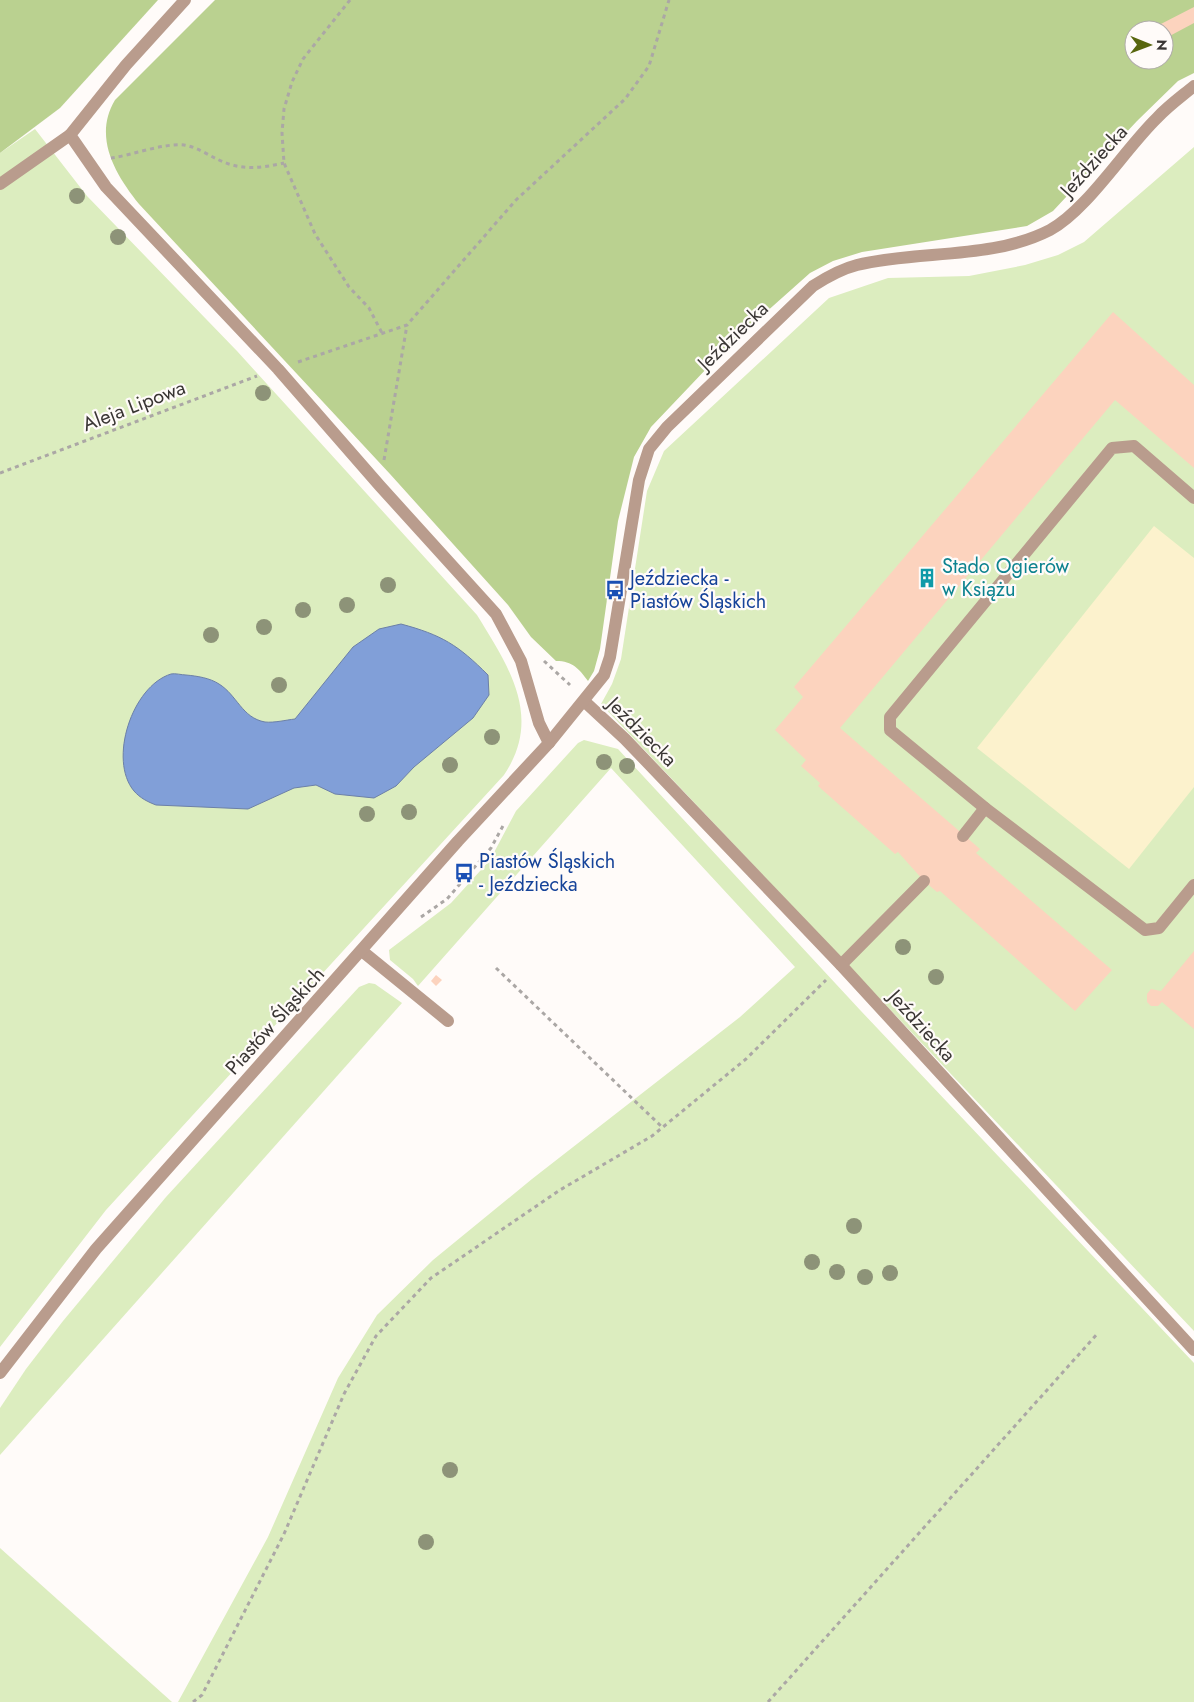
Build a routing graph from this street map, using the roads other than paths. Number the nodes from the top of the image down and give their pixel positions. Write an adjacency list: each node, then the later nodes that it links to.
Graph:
1 (185, 0): 3 (street)
2 (1194, 86): 6 (street, Jeździecka)
3 (70, 135): 4 (street); 7 (street)
4 (0, 184)
5 (1194, 498): 8 (street)
6 (584, 701): 7 (street, Piastów Śląskich); 13 (street, Jeździecka)
7 (549, 743): 12 (street, Piastów Śląskich)
8 (985, 808): 9 (street); 11 (street)
9 (963, 836)
10 (924, 882): 13 (street)
11 (1194, 885)
12 (362, 951): 14 (street); 16 (street, Piastów Śląskich)
13 (841, 965): 15 (street, Jeździecka)
14 (448, 1020)
15 (1194, 1350)
16 (0, 1373)

